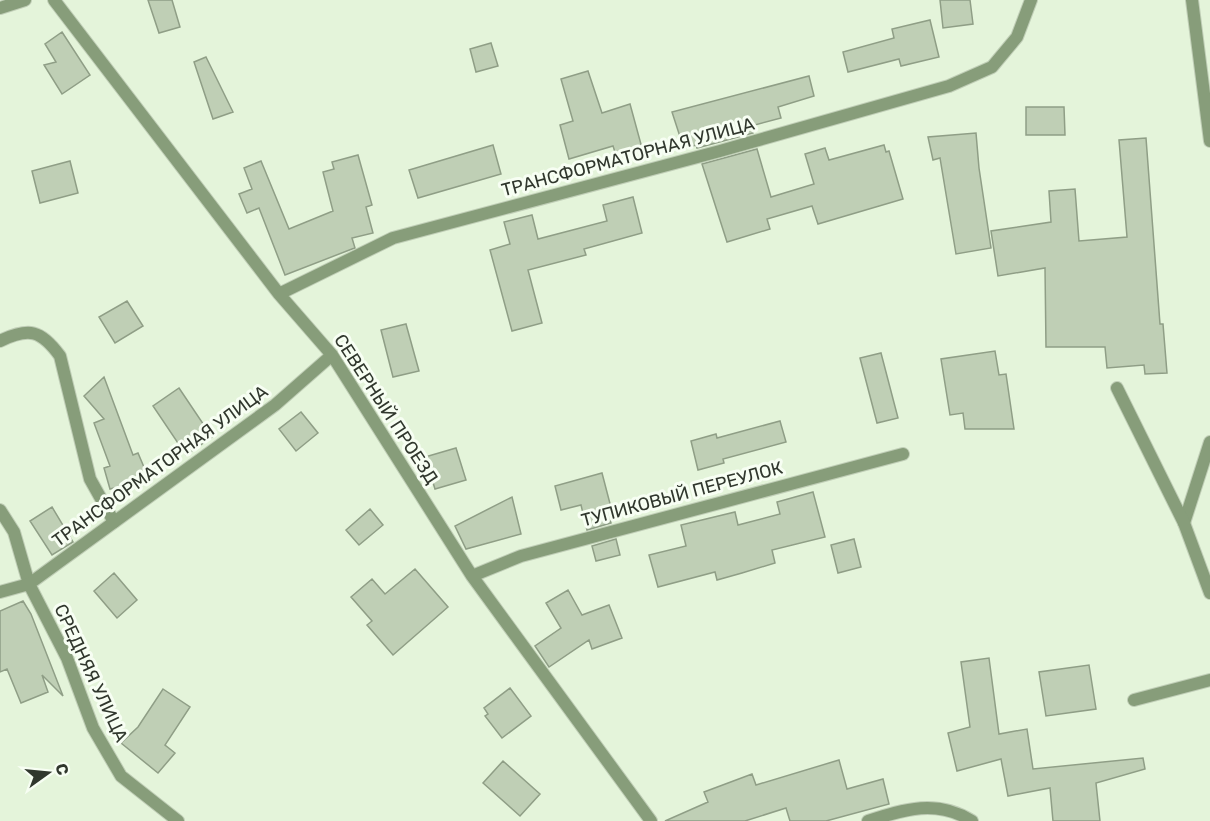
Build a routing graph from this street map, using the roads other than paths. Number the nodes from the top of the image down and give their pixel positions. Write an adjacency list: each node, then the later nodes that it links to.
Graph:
1 (25, 0): 5 (street)
2 (54, 0): 7 (street, СЕВЕРНЫЙ ПРОЕЗД)
3 (1031, 0): 7 (street, ТРАНСФОРМАТОРНАЯ УЛИЦА)
4 (1192, 0): 6 (street)
5 (0, 8)
6 (1210, 141)
7 (279, 294): 9 (street, СЕВЕРНЫЙ ПРОЕЗД)
8 (0, 341): 14 (street)
9 (332, 355): 14 (street, ТРАНСФОРМАТОРНАЯ УЛИЦА); 16 (street, СЕВЕРНЫЙ ПРОЕЗД)
10 (1117, 388): 15 (street)
11 (1210, 442): 15 (street)
12 (903, 454): 16 (street, ТУПИКОВЫЙ ПЕРЕУЛОК)
13 (0, 510): 17 (street, СРЕДНЯЯ УЛИЦА)
14 (114, 522): 17 (street, ТРАНСФОРМАТОРНАЯ УЛИЦА)
15 (1184, 523): 19 (street)
16 (472, 576): 23 (street, СЕВЕРНЫЙ ПРОЕЗД)
17 (29, 584): 18 (street, ТРАНСФОРМАТОРНАЯ УЛИЦА); 22 (street, СРЕДНЯЯ УЛИЦА)
18 (0, 592)
19 (1210, 594)
20 (1210, 680): 21 (street)
21 (1134, 700)
22 (178, 821)
23 (651, 821)
24 (868, 821): 25 (street)
25 (972, 821)

